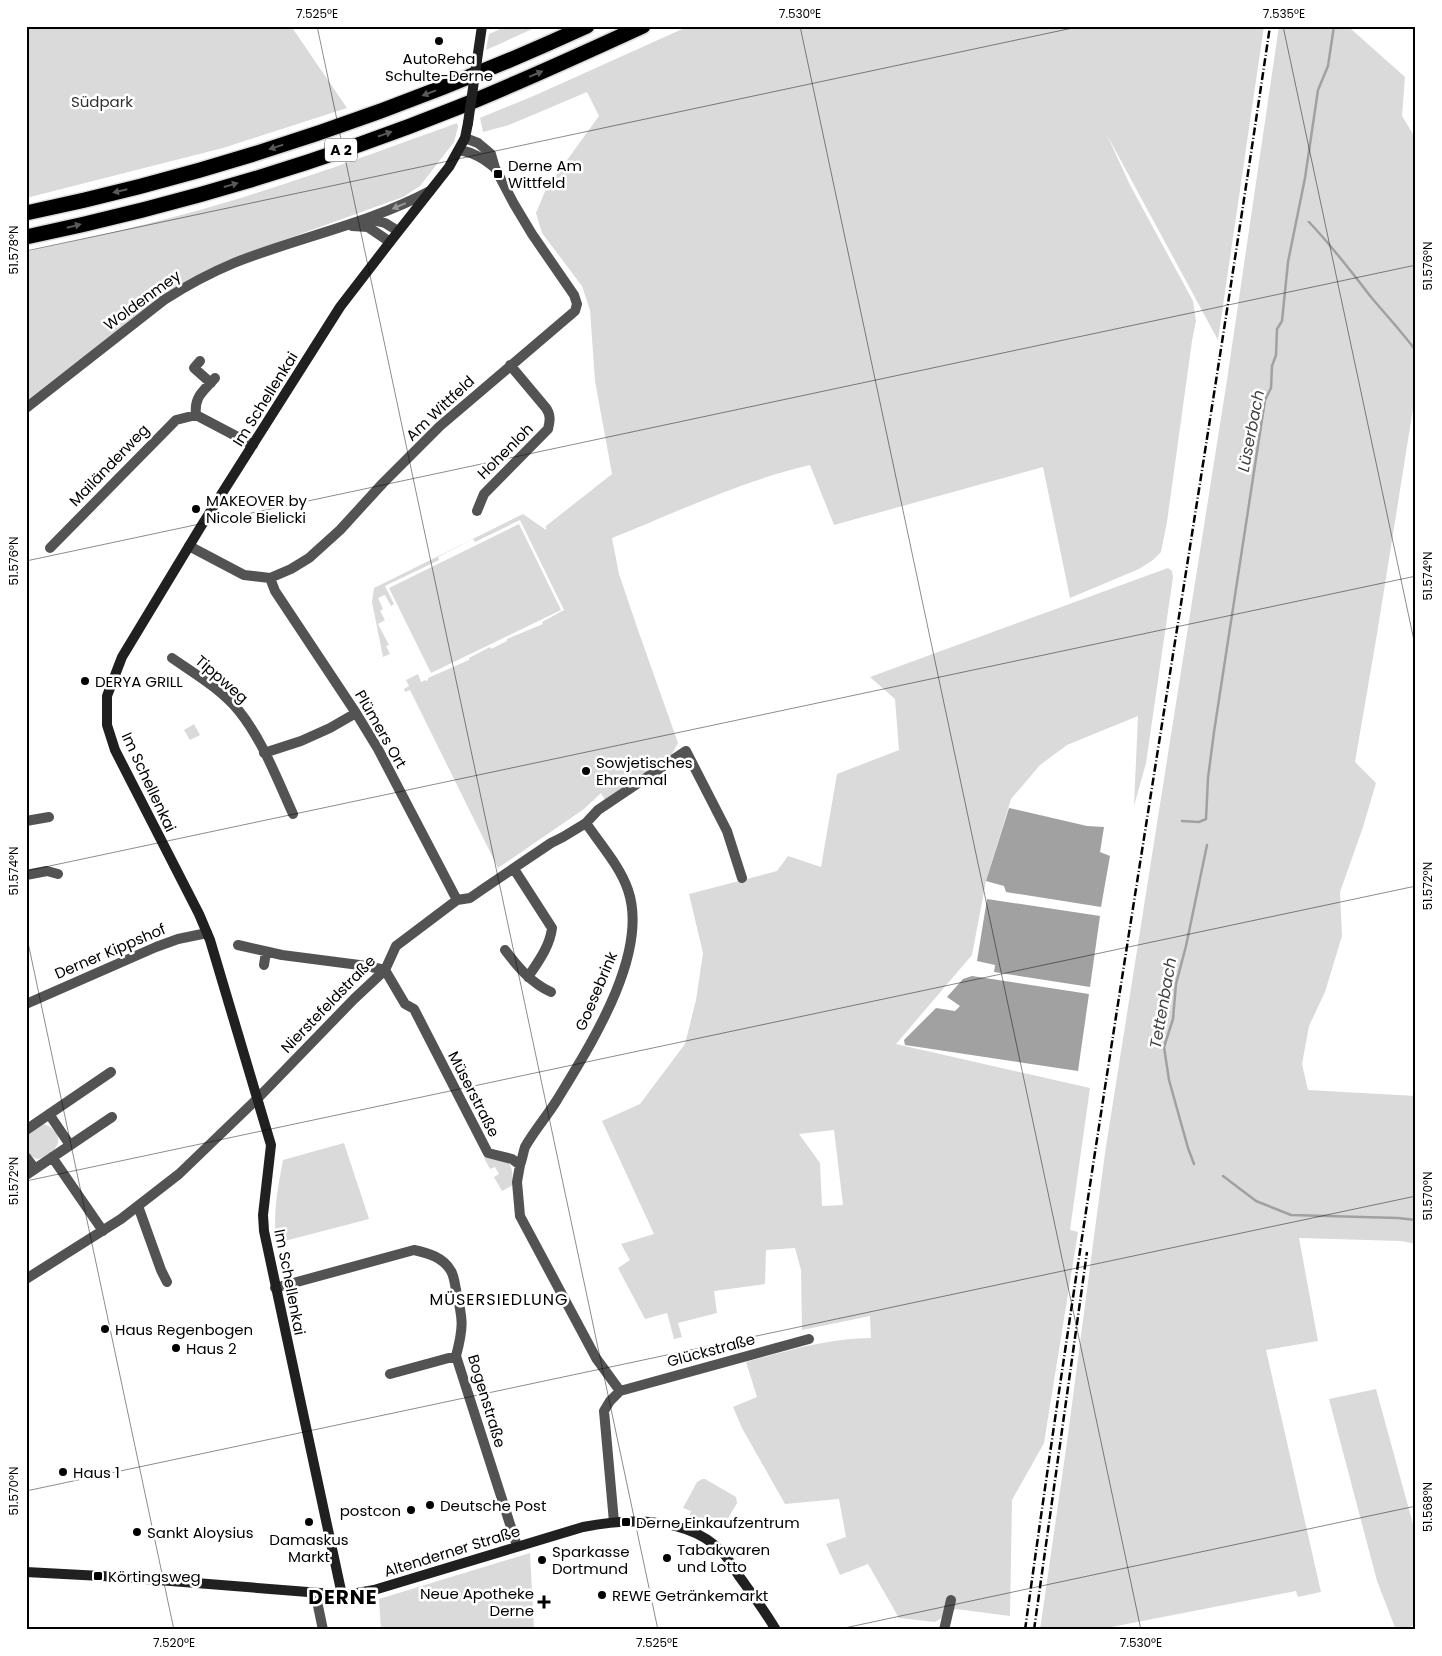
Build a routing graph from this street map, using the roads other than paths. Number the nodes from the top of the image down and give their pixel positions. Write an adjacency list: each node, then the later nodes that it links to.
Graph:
1 (482, 26): 4 (street, Im Schellenkai, bridge)
2 (587, 26): 8 (highway, A 2, one-way to 8)
3 (643, 26): 12 (highway, A 2, one-way to 3)
4 (464, 138): 5 (street, Im Schellenkai); 6 (street, Am Wittfeld)
5 (460, 150): 6 (street, Am Wittfeld); 7 (street, Im Schellenkai)
6 (495, 168): 15 (street, Am Wittfeld)
7 (431, 190): 9 (street, Woldenmey, one-way to 9); 11 (street, Im Schellenkai)
8 (26, 213)
9 (365, 219): 10 (street, Woldenmey); 11 (street)
10 (348, 226): 13 (street, Woldenmey); 16 (street, Woldenmey)
11 (398, 231): 13 (street, Im Schellenkai)
12 (26, 237)
13 (390, 242): 18 (street, Im Schellenkai)
14 (200, 361): 17 (street)
15 (510, 365): 19 (street, Hohenloh); 22 (street, Am Wittfeld)
16 (26, 408)
17 (196, 415): 18 (street); 21 (street, Mailänderweg)
18 (253, 445): 20 (street, Im Schellenkai)
19 (477, 511)
20 (189, 546): 22 (street); 35 (street, Im Schellenkai)
21 (50, 548)
22 (270, 578): 24 (street, Plümers Ort)
23 (172, 658): 25 (street, Tippweg)
24 (356, 713): 25 (street); 34 (street, Plümers Ort)
25 (264, 753): 26 (street, Tippweg)
26 (293, 814)
27 (49, 817): 28 (street)
28 (26, 821)
29 (586, 823): 30 (street, Nierstefeldstraße); 33 (street, Nierstefeldstraße); 52 (street, Goesebrink)
30 (514, 869): 34 (street, Nierstefeldstraße); 41 (street)
31 (58, 874): 32 (street)
32 (26, 875)
33 (742, 878)
34 (457, 900): 40 (street, Nierstefeldstraße)
35 (207, 933): 43 (street, Derner Kippshof); 45 (street, Im Schellenkai)
36 (238, 945): 38 (street)
37 (505, 950): 41 (street)
38 (266, 952): 39 (street); 40 (street)
39 (264, 965)
40 (385, 970): 45 (street, Nierstefeldstraße); 52 (street, Müserstraße)
41 (528, 977): 42 (street)
42 (551, 992)
43 (26, 1004)
44 (110, 1072): 46 (street)
45 (258, 1098): 54 (street, Nierstefeldstraße); 58 (street, Im Schellenkai)
46 (49, 1114): 48 (street); 49 (street)
47 (112, 1117): 49 (street)
48 (26, 1130)
49 (70, 1145): 51 (street)
50 (26, 1157): 53 (street)
51 (52, 1157): 53 (street); 55 (street)
52 (520, 1165): 62 (street)
53 (31, 1172)
54 (138, 1206): 55 (street, Nierstefeldstraße); 57 (street)
55 (103, 1231): 56 (street, Nierstefeldstraße)
56 (26, 1279)
57 (168, 1282)
58 (276, 1288): 60 (street, Bogenstraße); 67 (street, Im Schellenkai)
59 (809, 1339): 62 (street, Glückstraße)
60 (456, 1356): 61 (street); 64 (street, Bogenstraße)
61 (390, 1374)
62 (620, 1390): 63 (street)
63 (614, 1522): 64 (street, Altenderner Straße); 70 (street, Altenderner Straße)
64 (517, 1546): 67 (street, Altenderner Straße)
65 (26, 1572): 66 (street, Altenderner Straße)
66 (318, 1593): 67 (street, Altenderner Straße); 69 (street)
67 (342, 1595)
68 (951, 1600): 71 (street)
69 (324, 1630)
70 (776, 1630)
71 (944, 1630)

